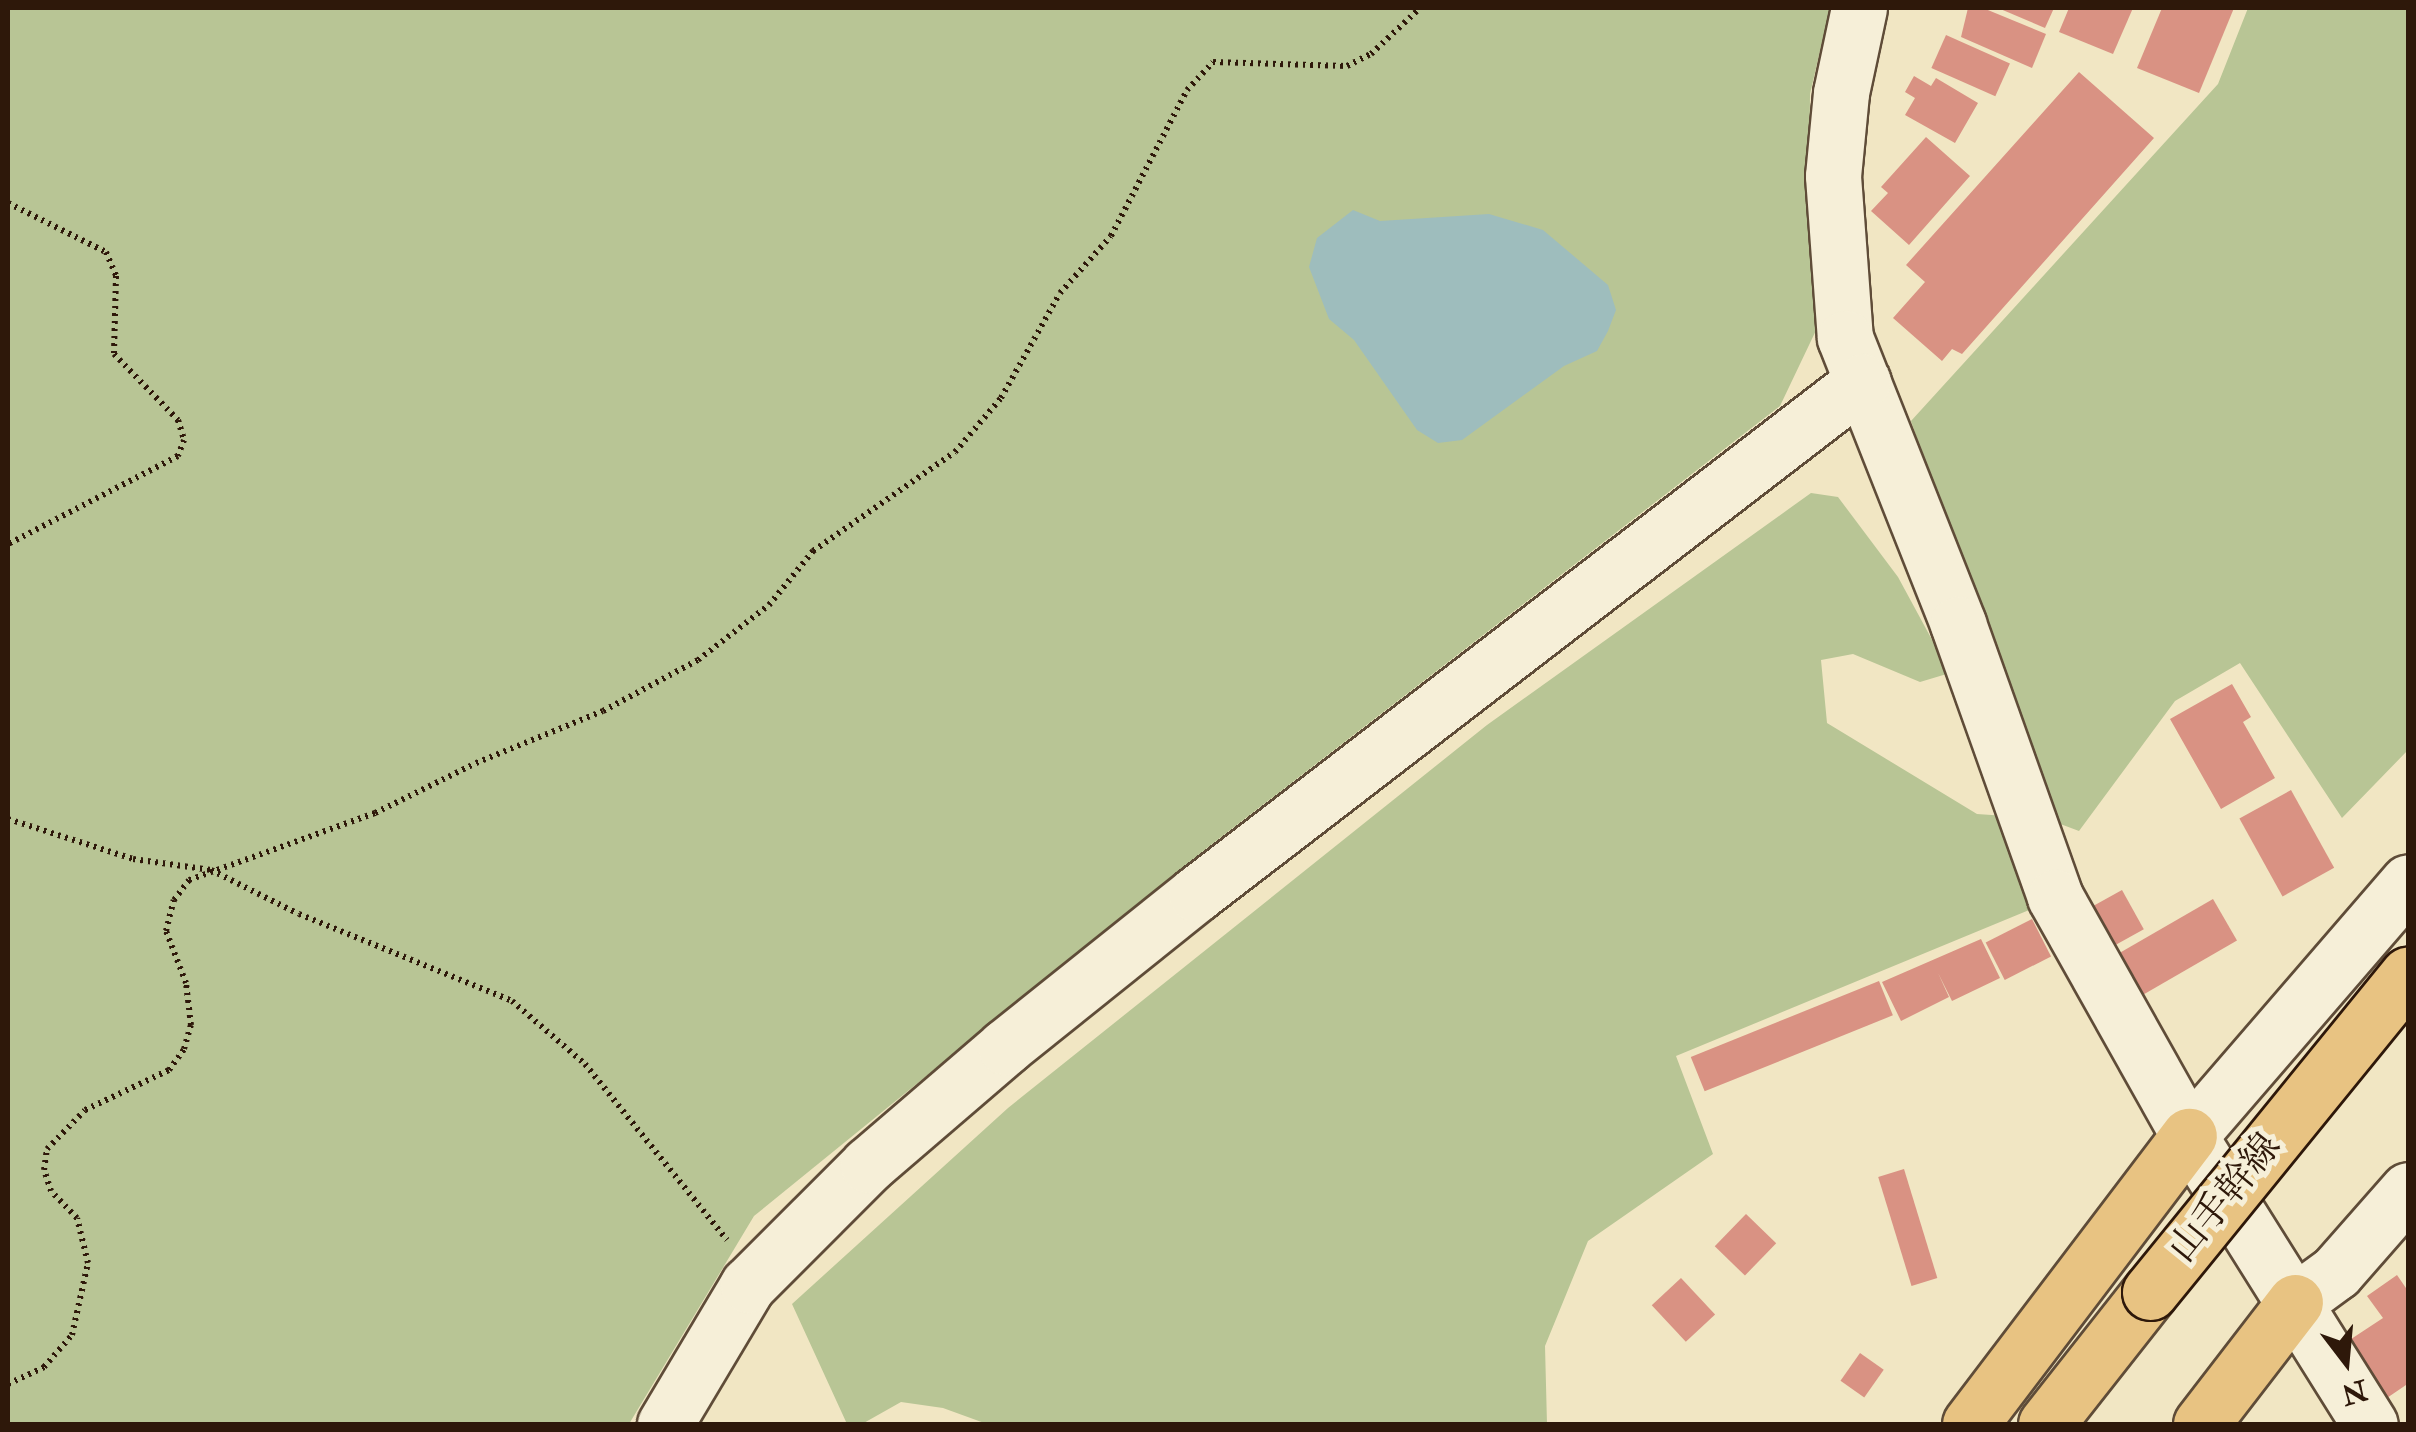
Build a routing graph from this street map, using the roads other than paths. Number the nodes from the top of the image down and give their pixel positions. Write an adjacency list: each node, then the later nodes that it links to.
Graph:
1 (1859, 8): 2 (street)
2 (1863, 381): 5 (street); 8 (street)
3 (2408, 882): 5 (street)
4 (2408, 974): 10 (main road, 山手幹線, bridge)
5 (2188, 1136): 7 (street); 9 (main road)
6 (2408, 1190): 7 (street)
7 (2294, 1302): 11 (main road); 12 (street)
8 (665, 1424)
9 (1970, 1424)
10 (2046, 1424)
11 (2201, 1424)
12 (2370, 1424)

